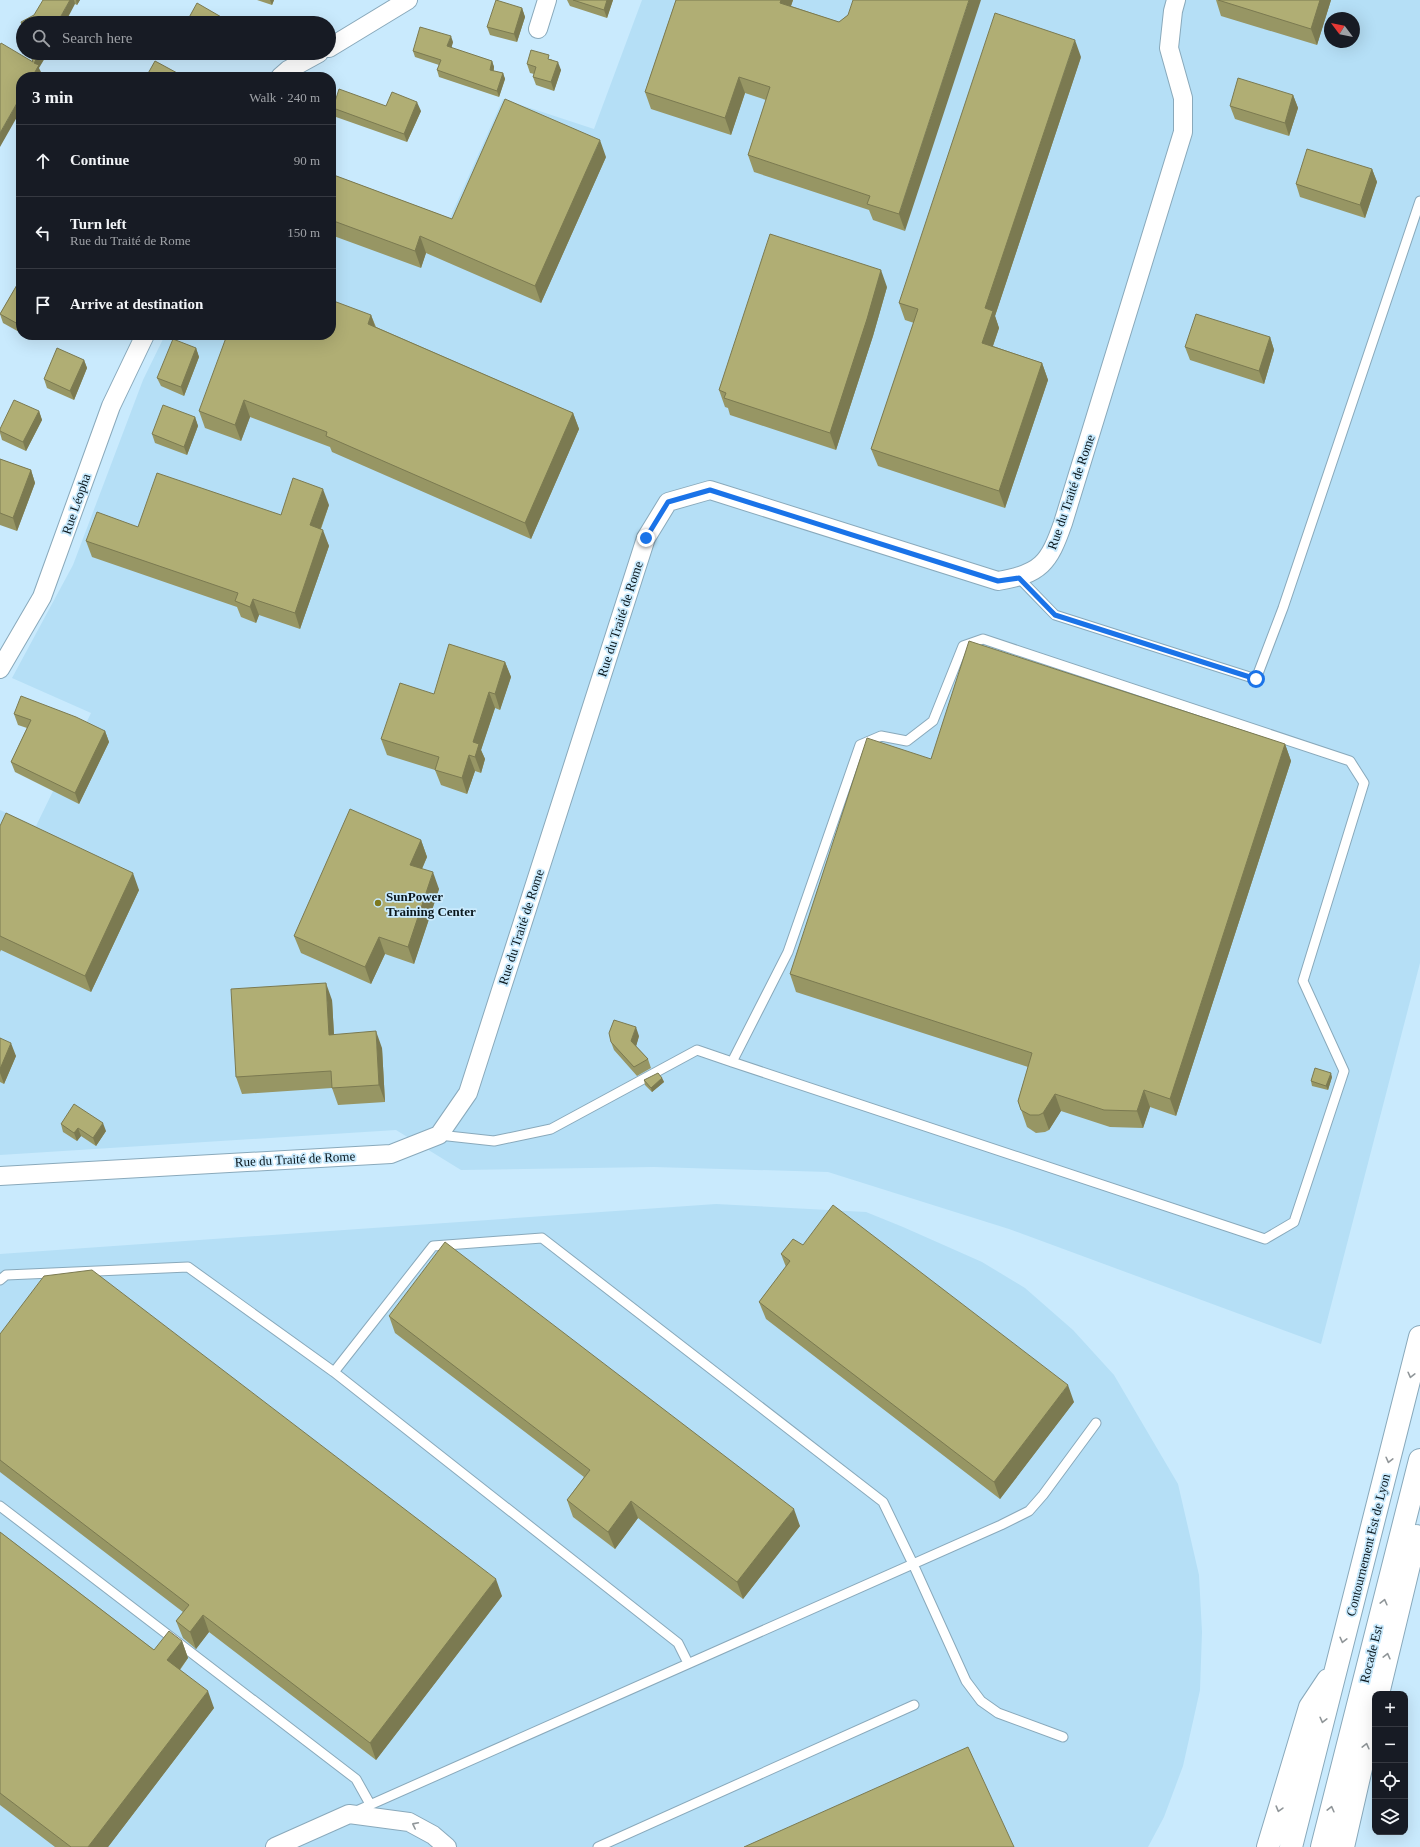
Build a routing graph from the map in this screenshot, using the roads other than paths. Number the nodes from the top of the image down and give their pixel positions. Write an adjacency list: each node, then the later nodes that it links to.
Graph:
1 (408, 0): 5 (street)
2 (547, 0): 4 (street)
3 (1176, 0): 10 (street, Rue du Traité de Rome)
4 (538, 29)
5 (336, 44)
6 (306, 60): 7 (street)
7 (286, 72)
8 (1420, 201): 10 (lane)
9 (143, 340): 11 (street, Rue Léopha)
10 (1019, 578): 13 (street, Rue du Traité de Rome)
11 (0, 669)
12 (732, 1062): 12 (lane); 13 (lane)
13 (438, 1135): 14 (street, Rue du Traité de Rome)
14 (0, 1176)
15 (0, 1280): 17 (lane)
16 (1420, 1337): 24 (highway, Contournement Est de Lyon, one-way to 24)
17 (334, 1372): 22 (lane); 23 (lane)
18 (1096, 1423): 22 (lane)
19 (1420, 1460): 36 (highway, Rocade Est, one-way to 19)
20 (0, 1506): 29 (lane)
21 (1420, 1521): 25 (highway, one-way to 21)
22 (913, 1564): 23 (lane); 28 (lane)
23 (688, 1663): 29 (lane)
24 (1336, 1668): 34 (highway, one-way to 34); 35 (highway, one-way to 35)
25 (1379, 1691)
26 (914, 1705): 33 (lane)
27 (1372, 1720): 37 (highway, one-way to 27)
28 (1063, 1737)
29 (370, 1804): 30 (lane)
30 (349, 1814): 31 (street); 32 (street, one-way to 30)
31 (275, 1847)
32 (447, 1847)
33 (598, 1847)
34 (1268, 1847)
35 (1291, 1847)
36 (1322, 1847)
37 (1343, 1847)

